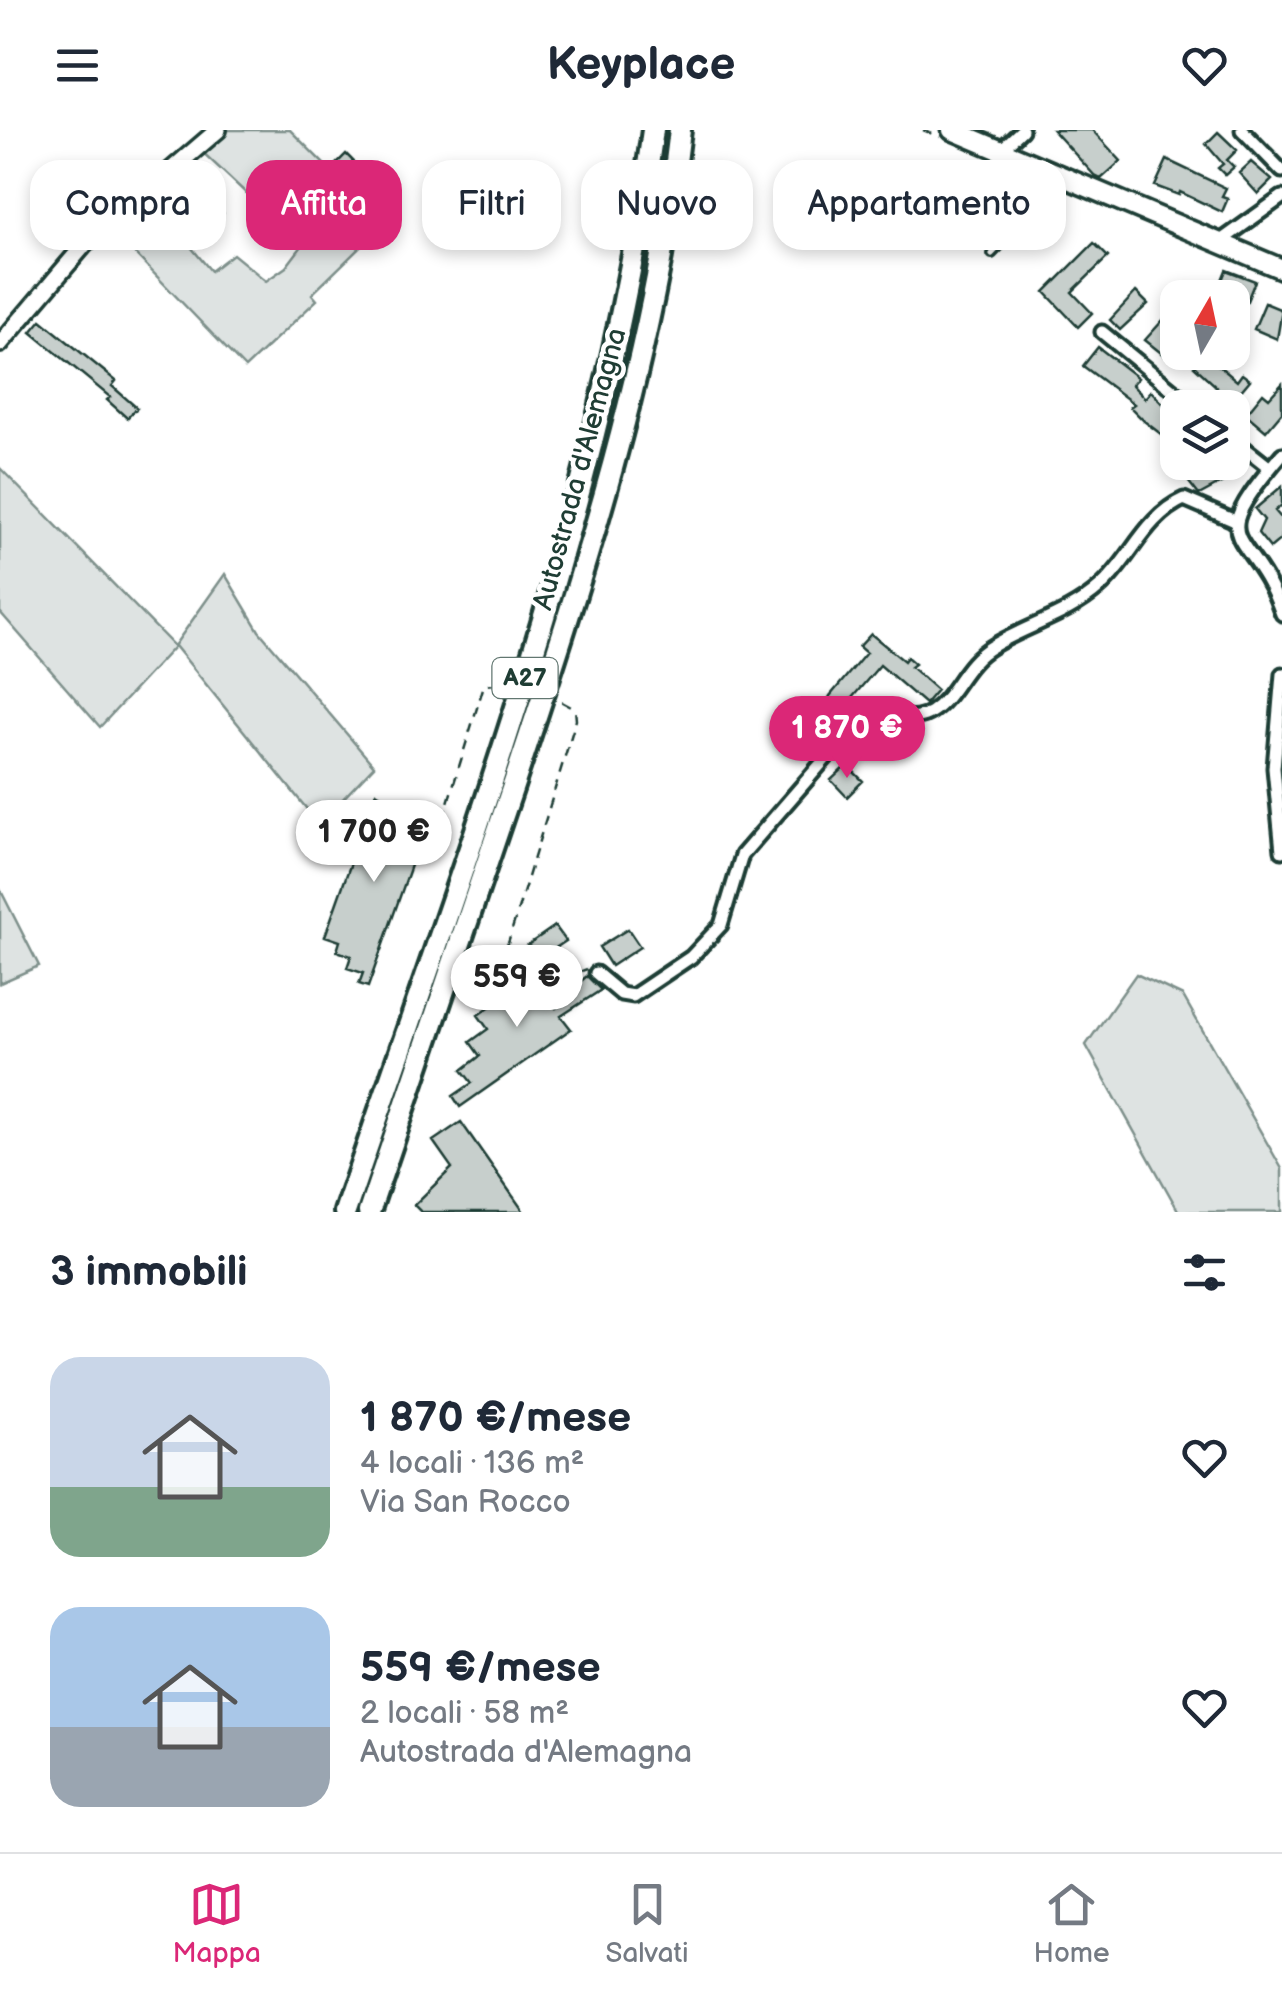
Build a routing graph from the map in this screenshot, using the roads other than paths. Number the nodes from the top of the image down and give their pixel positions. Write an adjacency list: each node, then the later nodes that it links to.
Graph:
1 (218, 130): 17 (main road)
2 (653, 130): 27 (highway, Autostrada d'Alemagna / A27)
3 (682, 130): 28 (highway, Autostrada d'Alemagna / A27)
4 (952, 130): 7 (main road)
5 (1022, 130): 7 (street)
6 (1242, 130): 9 (street)
7 (1001, 150): 8 (main road)
8 (1024, 160)
9 (1282, 171)
10 (1066, 178): 12 (main road)
11 (1282, 197): 12 (street)
12 (1218, 242): 15 (main road)
13 (996, 250): 14 (lane)
14 (992, 254)
15 (1282, 270)
16 (1102, 332): 18 (street)
17 (0, 344)
18 (1173, 390)
19 (1250, 452): 21 (street)
20 (1282, 454): 21 (street)
21 (1270, 468): 22 (street)
22 (1236, 520): 23 (street); 26 (street)
23 (1282, 614)
24 (1282, 674): 25 (street)
25 (1282, 851)
26 (596, 972)
27 (345, 1212)
28 (369, 1212)

